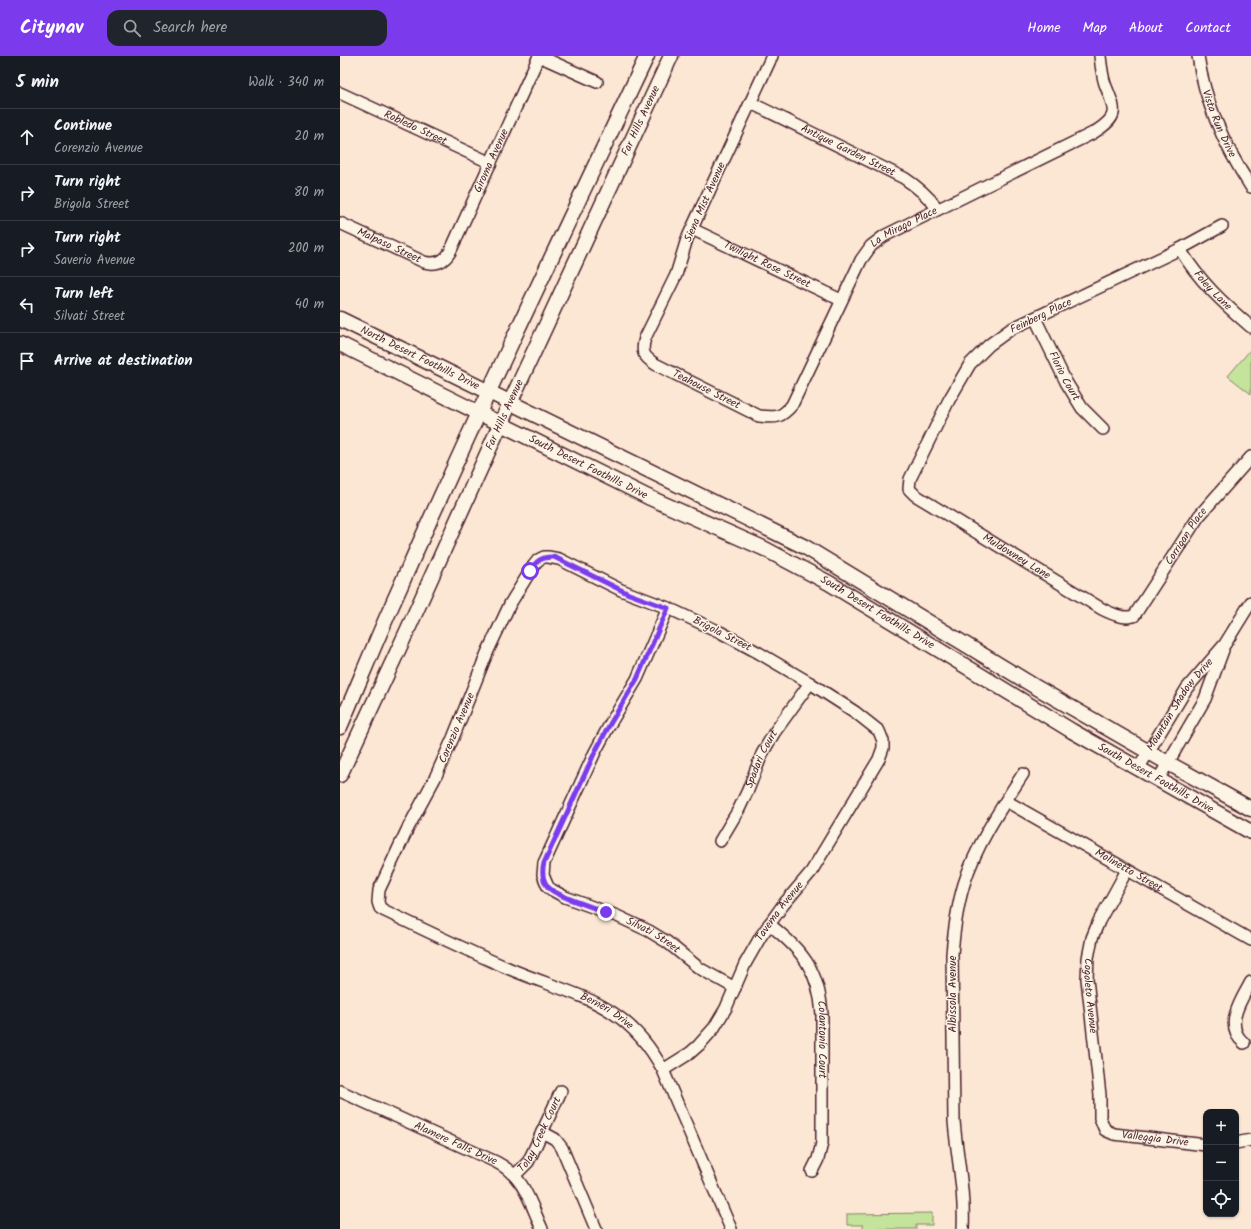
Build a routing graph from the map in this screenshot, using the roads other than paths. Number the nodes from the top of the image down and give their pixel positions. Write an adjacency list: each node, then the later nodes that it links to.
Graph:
1 (539, 56): 7 (street); 10 (street, Giroma Avenue)
2 (647, 56): 25 (main road, Far Hills Avenue)
3 (671, 56): 25 (main road, Far Hills Avenue)
4 (772, 56): 9 (street, Siena Mist Avenue)
5 (1100, 56): 13 (street, La Mirago Place)
6 (1198, 56): 11 (street, Vista Run Drive)
7 (597, 82)
8 (340, 93): 10 (street, Robledo Street)
9 (750, 103): 13 (street, Antique Garden Street); 16 (street, Siena Mist Avenue)
10 (490, 163): 18 (street, Giroma Avenue)
11 (1247, 171): 12 (street, Vista Run Drive)
12 (1251, 187)
13 (938, 210): 19 (street, La Mirago Place)
14 (340, 223): 18 (street, Malpaso Street)
15 (1222, 226): 17 (street, Feinberg Place)
16 (692, 229): 19 (street, Twilight Rose Street); 24 (street, Siena Mist Avenue)
17 (1180, 249): 20 (street, Feinberg Place); 22 (street, Foley Lane)
18 (439, 262)
19 (841, 300): 26 (street, La Mirago Place)
20 (1035, 318): 28 (street, Florio Court); 30 (street, Feinberg Place)
21 (340, 319): 25 (main road, North Desert Foothills Drive)
22 (1251, 327)
23 (340, 344): 27 (main road)
24 (642, 349): 26 (street, Teahouse Street)
25 (499, 397): 27 (main road, Far Hills Avenue); 27 (main road, Far Hills Avenue); 39 (main road, South Desert Foothills Drive)
26 (777, 417)
27 (490, 419): 37 (main road, Far Hills Avenue); 41 (main road, South Desert Foothills Drive); 43 (main road, Far Hills Avenue)
28 (1103, 429)
29 (1249, 464): 34 (street, Corrigan Place)
30 (909, 488): 34 (street, Muldowney Lane)
31 (544, 558): 33 (street, Brigola Street); 50 (street, Corenzio Avenue)
32 (1251, 602): 35 (street, Mountain Shadow Drive)
33 (668, 608): 36 (street, Brigola Street); 54 (street, Silvati Street)
34 (1127, 618)
35 (1225, 644): 39 (street, Mountain Shadow Drive); 40 (street, Mountain Shadow Drive)
36 (810, 683): 38 (street, Brigola Street); 48 (street, Spadari Court)
37 (340, 727)
38 (883, 741): 51 (street, Tavema Avenue)
39 (1148, 752): 40 (main road, South Desert Foothills Drive); 41 (street, Mountain Shadow Drive)
40 (1168, 763): 44 (street, Mountain Shadow Drive); 46 (main road, South Desert Foothills Drive)
41 (1138, 769): 44 (main road, South Desert Foothills Drive)
42 (1023, 774): 45 (street, Albissola Avenue)
43 (340, 775)
44 (1158, 780): 47 (main road, South Desert Foothills Drive)
45 (1006, 801): 49 (street, Molinetto Street); 69 (street, Albissola Avenue)
46 (1251, 809)
47 (1251, 832)
48 (720, 841)
49 (1127, 870): 52 (street, Molinetto Street); 59 (street, Cogoleto Avenue)
50 (378, 902): 56 (street, Berneri Drive)
51 (769, 924): 54 (street, Tavema Avenue); 64 (street, Colantonio Court)
52 (1251, 940)
53 (1251, 982): 55 (street)
54 (735, 988): 56 (street, Tavema Avenue)
55 (1244, 1043)
56 (663, 1070): 68 (street, Berneri Drive)
57 (340, 1091): 65 (street, Alamere Falls Drive)
58 (561, 1091): 60 (street, Tolay Creek Court)
59 (1105, 1130): 63 (street, Valleggia Drive)
60 (542, 1132): 65 (street, Tolay Creek Court); 67 (street)
61 (1251, 1140): 62 (street)
62 (1239, 1142)
63 (1203, 1145)
64 (812, 1171)
65 (515, 1175): 66 (street, Alamere Falls Drive)
66 (542, 1229)
67 (596, 1229)
68 (730, 1229)
69 (963, 1229)

